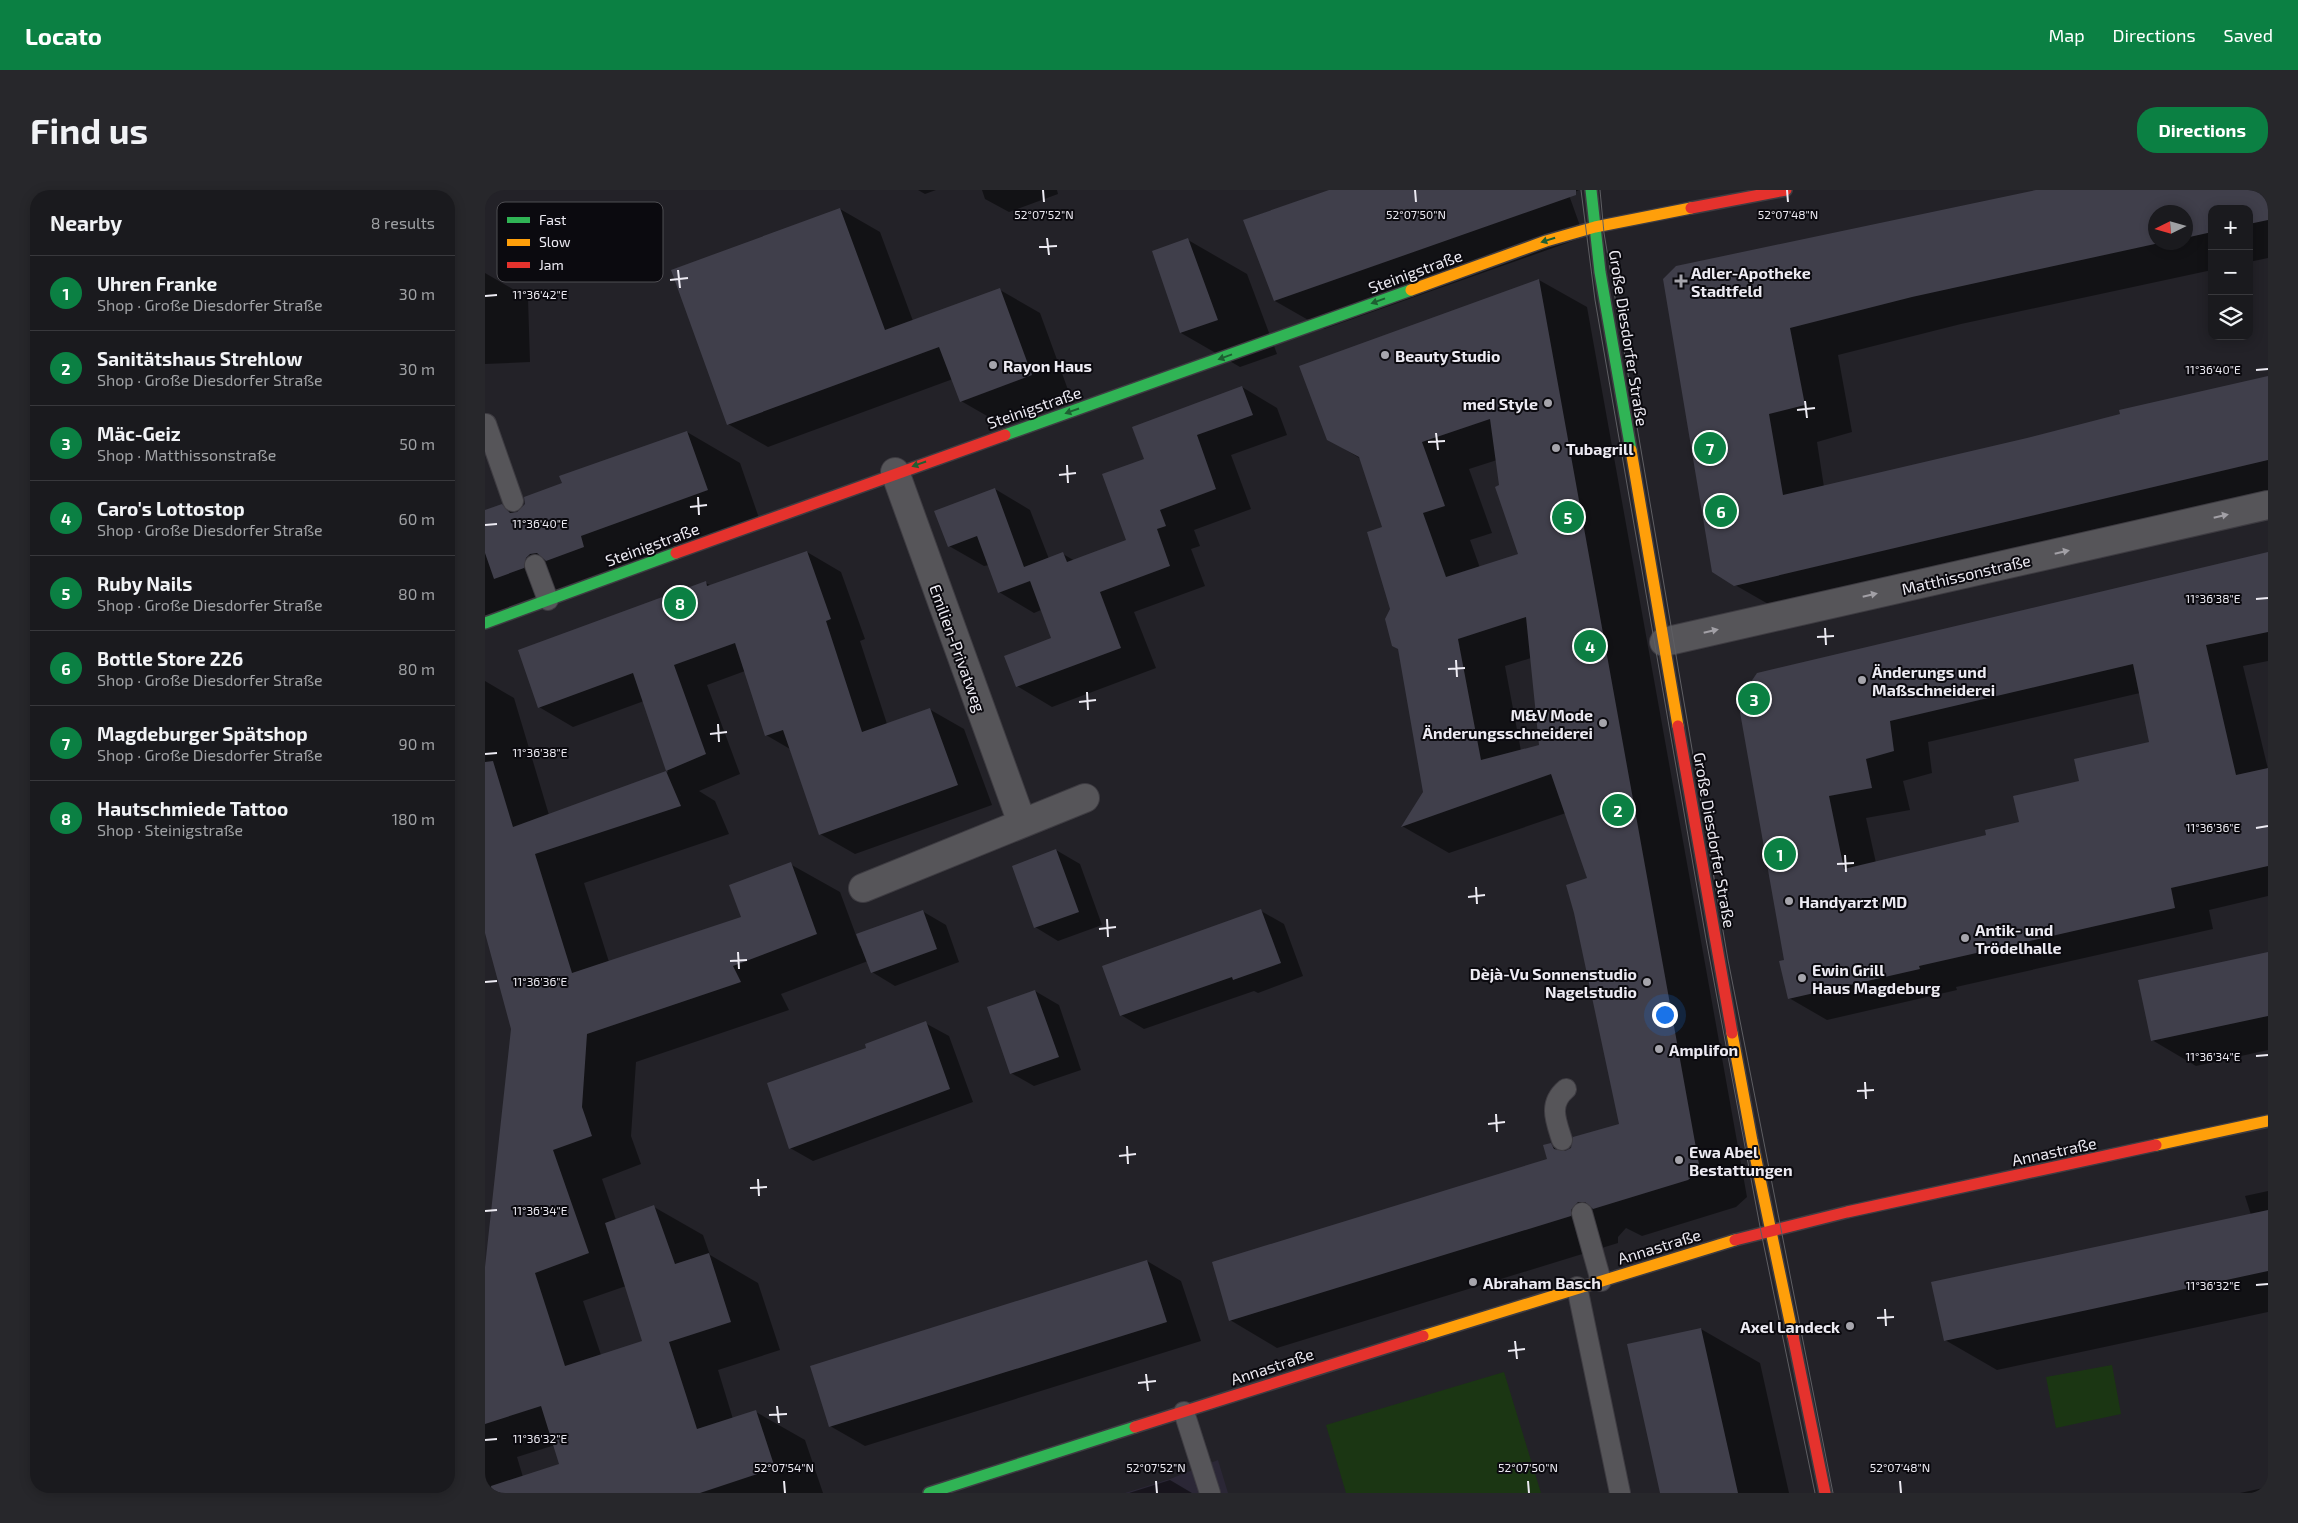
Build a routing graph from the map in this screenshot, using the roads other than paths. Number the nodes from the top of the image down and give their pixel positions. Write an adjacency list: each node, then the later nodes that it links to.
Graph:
1 (1591, 190): 3 (street, Große Diesdorfer Straße)
2 (1787, 190): 3 (street, Steinigstraße)
3 (1595, 228): 5 (street, Steinigstraße, one-way to 5); 11 (street, Große Diesdorfer Straße)
4 (487, 424): 6 (lane)
5 (895, 472): 9 (street, Steinigstraße); 13 (street, Emilien-Privatweg)
6 (513, 501)
7 (2268, 505): 11 (street, Matthissonstraße, one-way to 7)
8 (535, 564): 9 (lane)
9 (548, 600): 10 (street, Steinigstraße)
10 (485, 623)
11 (1663, 642): 19 (street, Große Diesdorfer Straße)
12 (1085, 798): 13 (street)
13 (1022, 824): 14 (street)
14 (863, 888)
15 (1566, 1089): 17 (lane)
16 (2268, 1122): 19 (street, Annastraße)
17 (1562, 1140)
18 (1582, 1213): 20 (lane)
19 (1771, 1230): 20 (street, Annastraße); 26 (street, Große Diesdorfer Straße)
20 (1601, 1281): 21 (street, Annastraße)
21 (1577, 1287): 22 (street, Annastraße); 25 (lane)
22 (1184, 1412): 23 (street, Annastraße); 24 (lane)
23 (929, 1493)
24 (1209, 1493)
25 (1620, 1493)
26 (1825, 1493)

